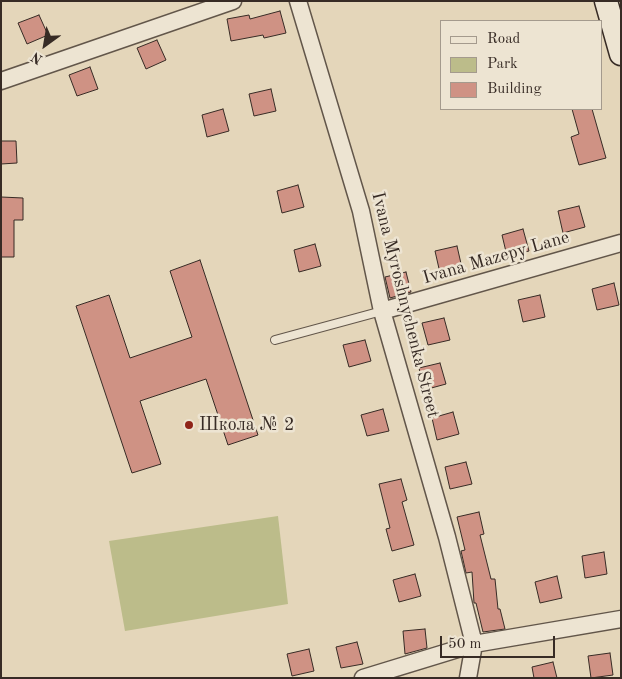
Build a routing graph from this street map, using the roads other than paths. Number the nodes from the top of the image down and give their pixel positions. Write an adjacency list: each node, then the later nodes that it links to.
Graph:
1 (233, 1): 5 (street)
2 (298, 1): 7 (street, Ivana Myroshnychenka Street)
3 (606, 1): 4 (street)
4 (621, 54)
5 (1, 81)
6 (621, 243): 7 (street, Ivana Mazepy Lane)
7 (382, 311): 8 (lane); 10 (street, Ivana Myroshnychenka Street)
8 (275, 340)
9 (621, 619): 10 (street)
10 (474, 644): 11 (street); 12 (street, Ivana Myroshnychenka Street)
11 (363, 678)
12 (468, 678)

